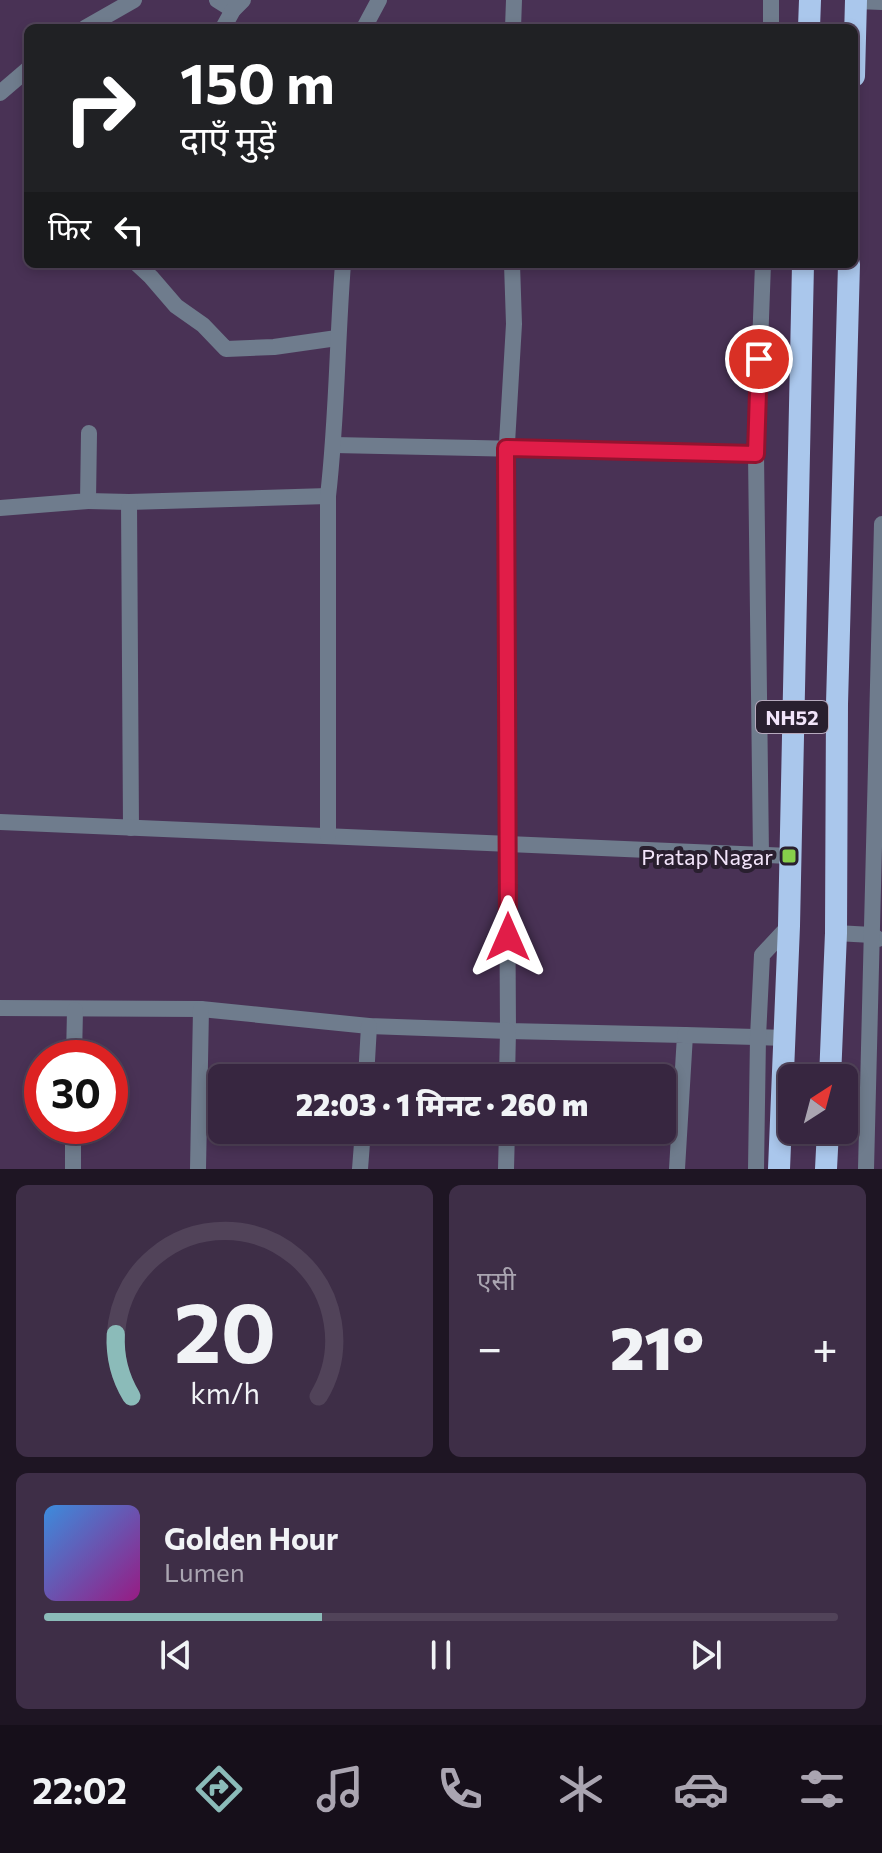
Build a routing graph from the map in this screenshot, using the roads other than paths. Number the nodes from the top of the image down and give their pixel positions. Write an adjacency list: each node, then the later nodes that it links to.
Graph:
1 (134, 0): 10 (street)
2 (217, 0): 9 (street)
3 (379, 0): 12 (street)
4 (514, 0): 13 (street)
5 (771, 0): 14 (street)
6 (810, 0): 15 (highway)
7 (856, 1): 8 (street); 16 (highway)
8 (882, 2)
9 (238, 5): 11 (street)
10 (92, 24)
11 (226, 24)
12 (366, 24)
13 (513, 24)
14 (771, 24)
15 (809, 24)
16 (855, 24)
17 (24, 72): 18 (street)
18 (0, 93)
19 (141, 268): 25 (street)
20 (343, 268): 25 (street)
21 (512, 268): 28 (street)
22 (763, 268): 29 (street)
23 (803, 268): 40 (highway, NH52)
24 (849, 268): 42 (highway, NH52)
25 (337, 338): 27 (street)
26 (89, 433): 31 (street)
27 (334, 445): 28 (street); 30 (street)
28 (506, 448): 29 (street); 38 (street)
29 (756, 454): 39 (street)
30 (328, 496): 32 (street); 37 (street)
31 (88, 501): 32 (street); 33 (street)
32 (129, 502): 36 (street)
33 (0, 508)
34 (882, 524): 43 (street)
35 (0, 822): 36 (street)
36 (131, 828): 37 (street)
37 (328, 836): 38 (street)
38 (507, 844): 39 (street); 48 (street)
39 (761, 855): 40 (street)
40 (789, 856): 41 (highway, NH52)
41 (789, 926): 50 (street); 51 (highway, NH52)
42 (836, 933): 43 (street); 55 (highway, NH52)
43 (877, 939): 68 (street)
44 (0, 1008): 46 (street)
45 (201, 1009): 46 (street); 47 (street); 61 (street)
46 (75, 1010): 52 (street)
47 (369, 1026): 48 (street); 53 (street)
48 (508, 1031): 49 (street); 54 (street)
49 (685, 1035): 50 (street); 64 (street)
50 (758, 1037): 51 (street); 65 (street)
51 (786, 1038): 66 (highway, NH52)
52 (74, 1040)
53 (367, 1064)
54 (507, 1064)
55 (831, 1064)
56 (73, 1144): 60 (street)
57 (362, 1144): 62 (street)
58 (507, 1144): 63 (street)
59 (827, 1144): 67 (highway)
60 (73, 1169)
61 (198, 1169)
62 (360, 1169)
63 (506, 1169)
64 (677, 1169)
65 (756, 1169)
66 (779, 1169)
67 (826, 1169)
68 (866, 1169)

